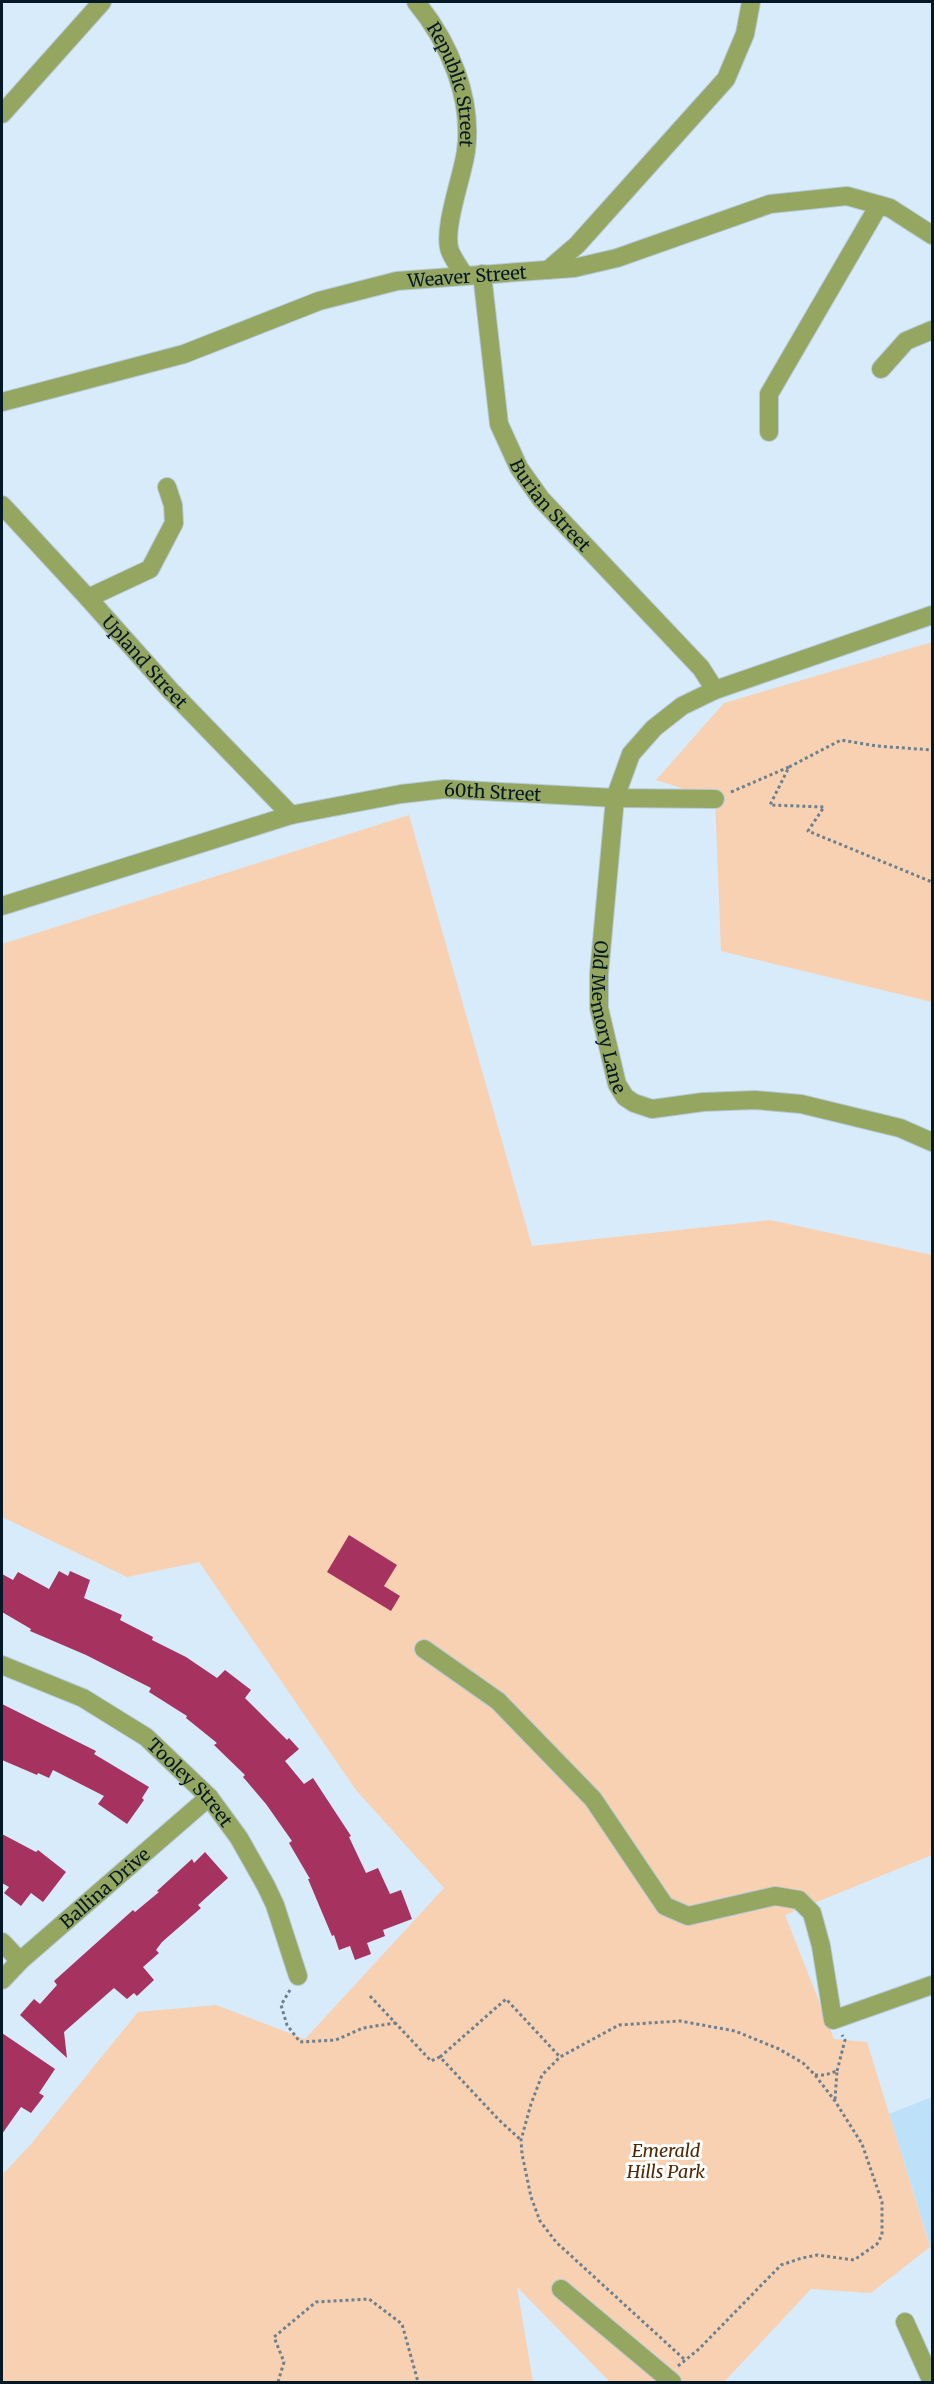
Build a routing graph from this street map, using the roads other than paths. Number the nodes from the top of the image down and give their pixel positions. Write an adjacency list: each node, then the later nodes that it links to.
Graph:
1 (102, 2): 4 (street)
2 (416, 2): 8 (street, Republic Street)
3 (751, 2): 7 (street)
4 (2, 114)
5 (879, 205): 6 (street, Weaver Street); 7 (street, Weaver Street); 12 (street)
6 (933, 235)
7 (548, 270): 8 (street, Weaver Street)
8 (473, 275): 11 (street, Weaver Street); 17 (street, Burian Street)
9 (933, 330): 10 (street)
10 (881, 369)
11 (2, 402)
12 (769, 432)
13 (167, 487): 15 (street)
14 (2, 505): 15 (street, Upland Street)
15 (88, 598): 20 (street, Upland Street)
16 (933, 615): 17 (street)
17 (715, 690): 18 (street)
18 (615, 798): 19 (street, 60th Street); 20 (street, 60th Street); 22 (street, Old Memory Lane)
19 (715, 799)
20 (291, 815): 21 (street, 60th Street)
21 (2, 906)
22 (933, 1142)
23 (424, 1649): 30 (street)
24 (2, 1665): 25 (street, Tooley Street)
25 (209, 1797): 27 (street, Ballina Drive); 28 (street, Tooley Street)
26 (2, 1942): 27 (street)
27 (20, 1960): 29 (street, Ballina Drive)
28 (298, 1976)
29 (2, 1980)
30 (933, 1985)
31 (561, 2289): 33 (street)
32 (905, 2322): 34 (street)
33 (672, 2382)
34 (933, 2382)

